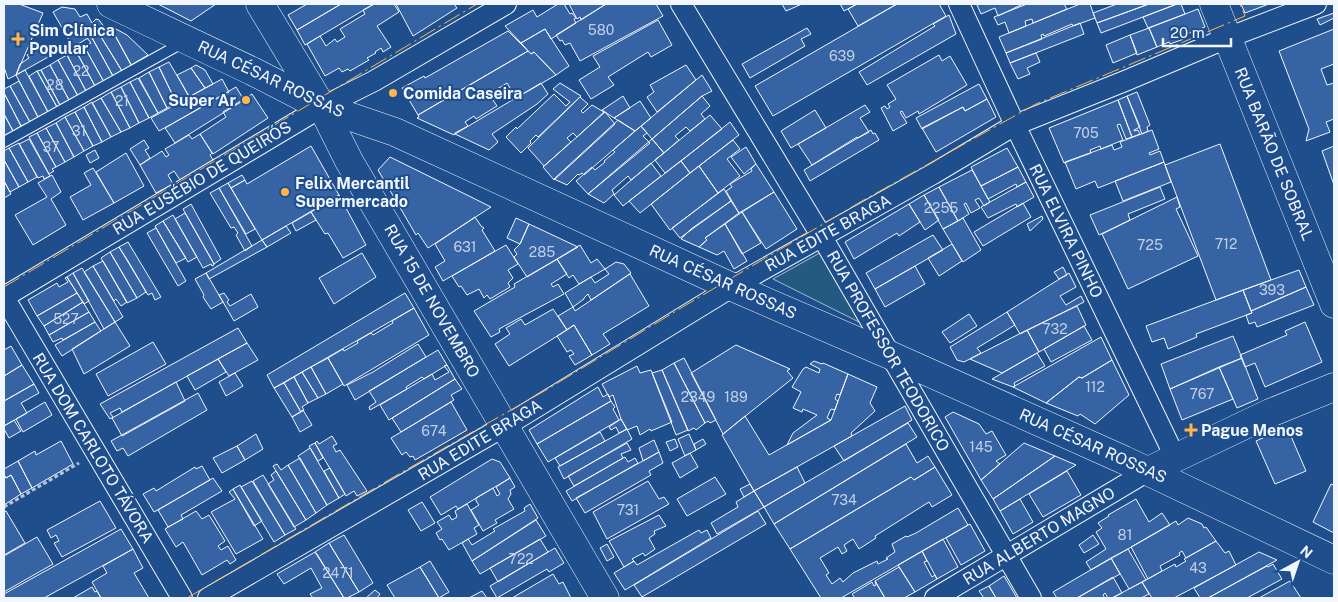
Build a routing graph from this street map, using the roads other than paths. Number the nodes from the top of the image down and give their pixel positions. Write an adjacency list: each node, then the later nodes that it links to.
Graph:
1 (111, 4): 9 (main road, RUA CÉSAR ROSSAS)
2 (260, 4): 10 (main road, RUA 15 DE NOVEMBRO)
3 (506, 4): 10 (street, RUA EUSÉBIO DE QUEIRÓS)
4 (681, 4): 13 (street, RUA PROFESSOR TEODORICO)
5 (959, 4): 11 (street, RUA ELVIRA PINHO)
6 (1214, 4): 8 (main road, RUA BARÃO DE SOBRAL)
7 (1316, 4): 8 (street, RUA EDITE BRAGA)
8 (1227, 38): 11 (street, RUA EDITE BRAGA); 16 (main road, RUA BARÃO DE SOBRAL)
9 (188, 40): 10 (main road, RUA CÉSAR ROSSAS); 12 (lane)
10 (322, 106): 14 (main road, RUA CÉSAR ROSSAS); 15 (street, RUA EUSÉBIO DE QUEIRÓS); 19 (main road, RUA 15 DE NOVEMBRO)
11 (1015, 125): 13 (street, RUA EDITE BRAGA); 20 (street, RUA ELVIRA PINHO)
12 (4, 142)
13 (822, 237): 14 (street, RUA EDITE BRAGA); 17 (street, RUA PROFESSOR TEODORICO)
14 (732, 287): 17 (main road, RUA CÉSAR ROSSAS); 19 (street, RUA EDITE BRAGA)
15 (4, 297): 24 (street, RUA DOM CARLOTO TÁVORA)
16 (1334, 304)
17 (892, 356): 21 (main road, RUA CÉSAR ROSSAS); 22 (street, RUA PROFESSOR TEODORICO)
18 (1334, 387): 20 (main road, RUA ALBERTO MAGNO)
19 (505, 426): 25 (street, RUA EDITE BRAGA); 26 (main road, RUA 15 DE NOVEMBRO)
20 (1175, 457): 21 (main road, RUA ALBERTO MAGNO)
21 (1148, 471): 22 (street, RUA ALBERTO MAGNO); 23 (main road, RUA CÉSAR ROSSAS)
22 (1007, 556): 27 (street, RUA ALBERTO MAGNO); 28 (street, RUA PROFESSOR TEODORICO)
23 (1334, 560)
24 (182, 598)
25 (208, 598)
26 (605, 598)
27 (935, 598)
28 (1031, 598)

